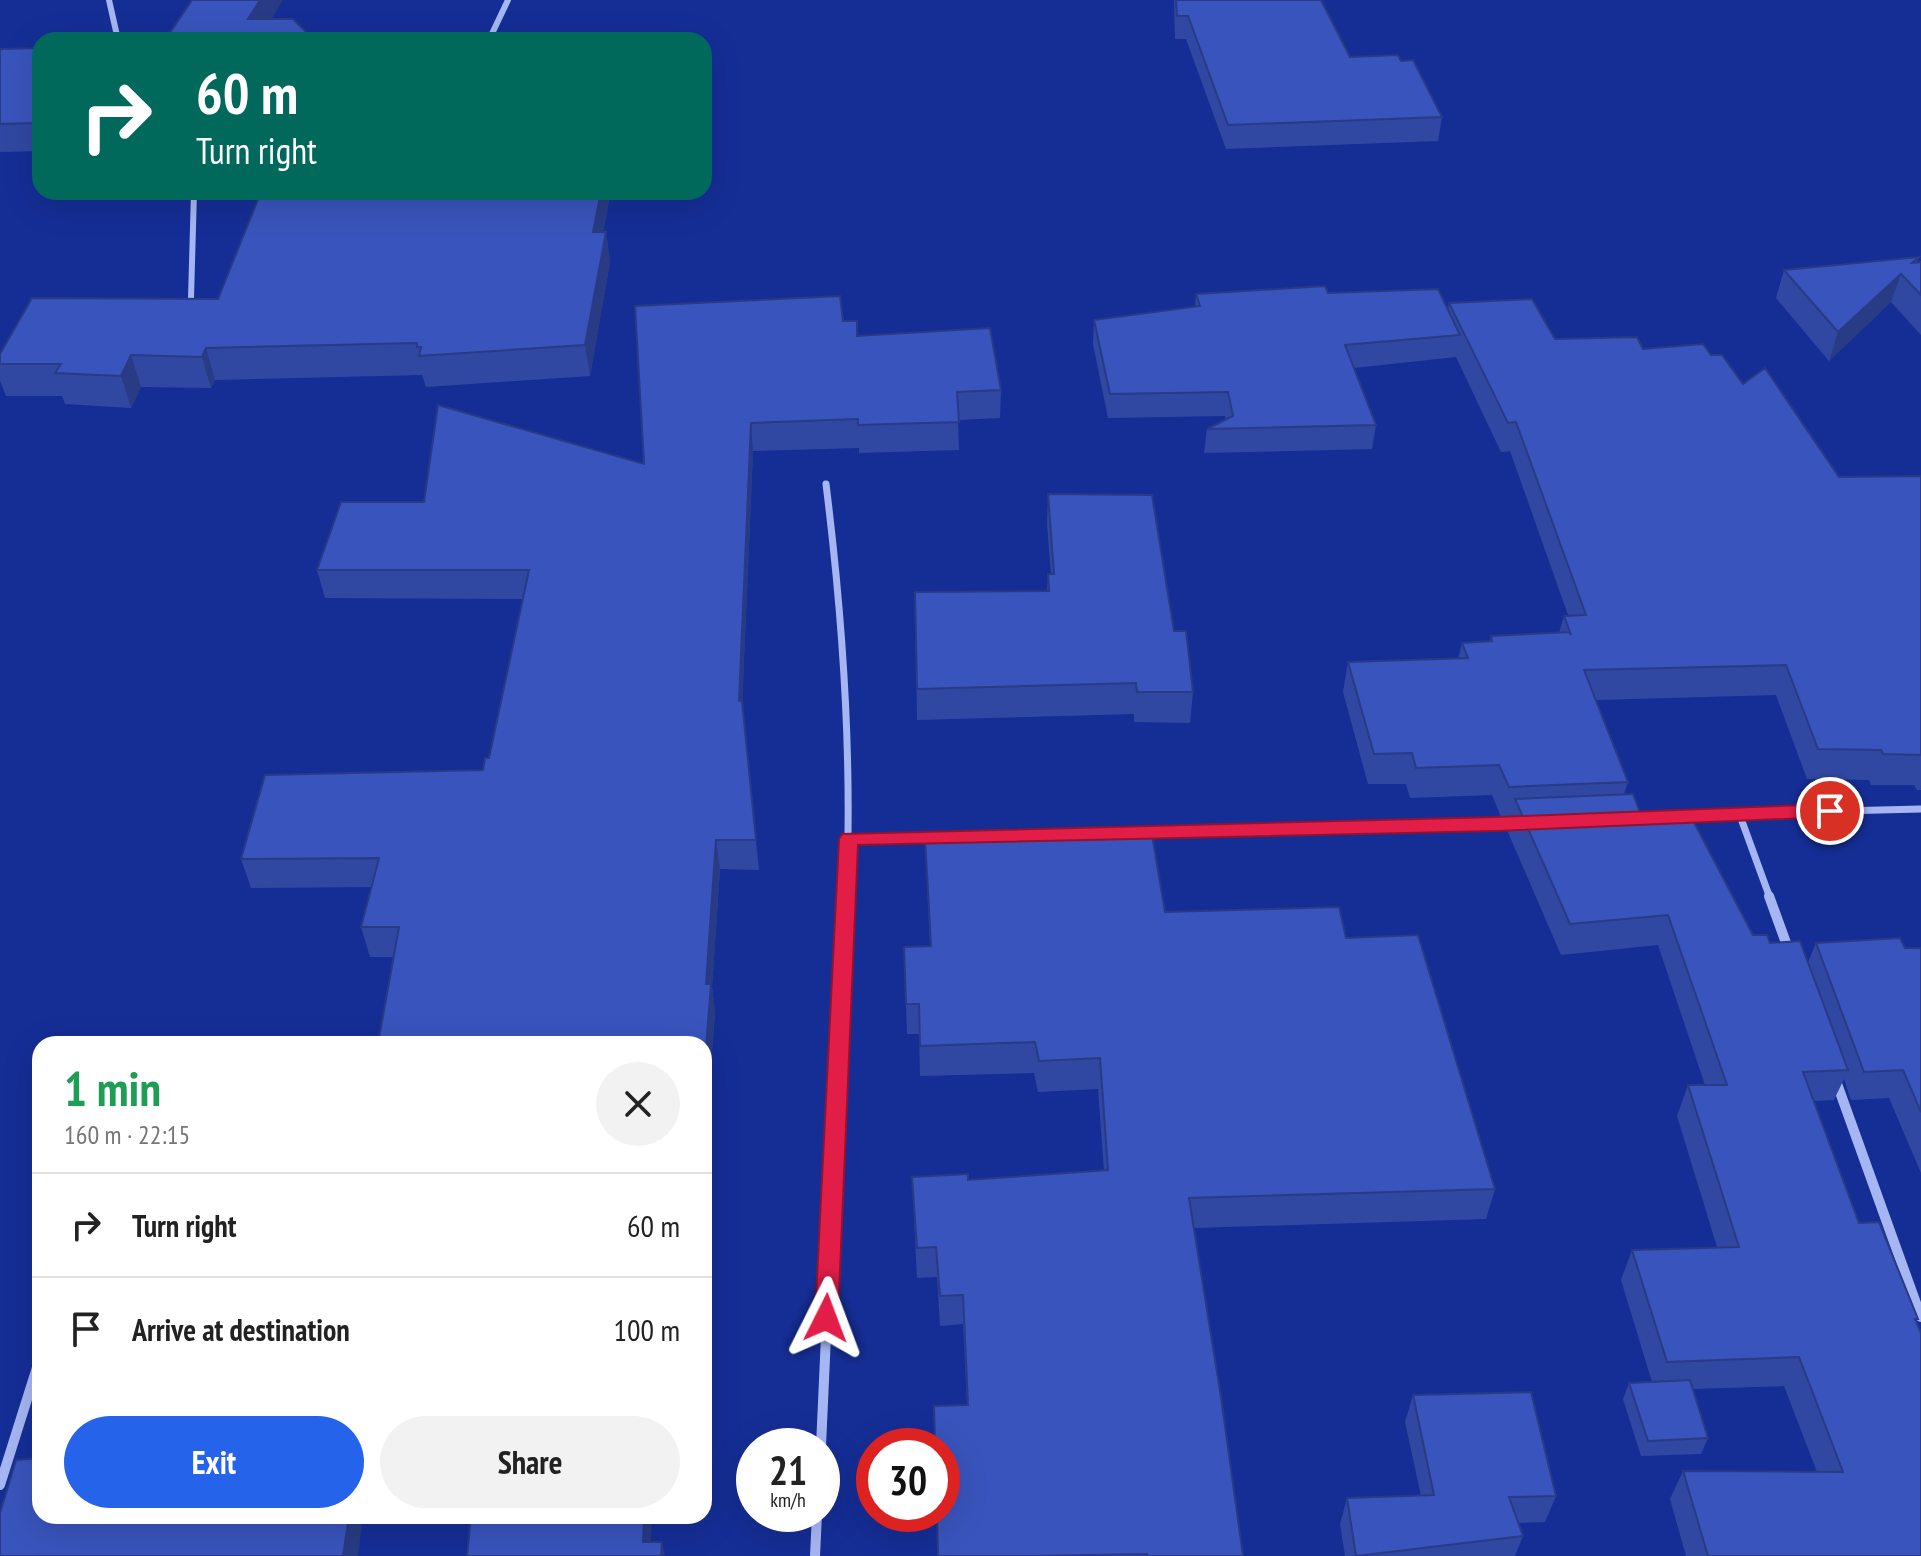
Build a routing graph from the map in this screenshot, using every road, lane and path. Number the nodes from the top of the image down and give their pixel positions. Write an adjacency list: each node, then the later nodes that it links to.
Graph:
1 (109, 0): 3 (street)
2 (508, 0): 4 (street)
3 (116, 32)
4 (493, 32)
5 (194, 200): 6 (street)
6 (191, 298)
7 (826, 484): 14 (street)
8 (1921, 809): 9 (street)
9 (1739, 813): 10 (street); 15 (street)
10 (1663, 816)
11 (1526, 822): 12 (street)
12 (1133, 832)
13 (943, 837): 14 (street)
14 (849, 839): 19 (street)
15 (1792, 961)
16 (1830, 1065): 17 (street)
17 (1921, 1317)
18 (32, 1383): 20 (street)
19 (822, 1428)
20 (0, 1485)
21 (816, 1532): 22 (street)
22 (815, 1556)

